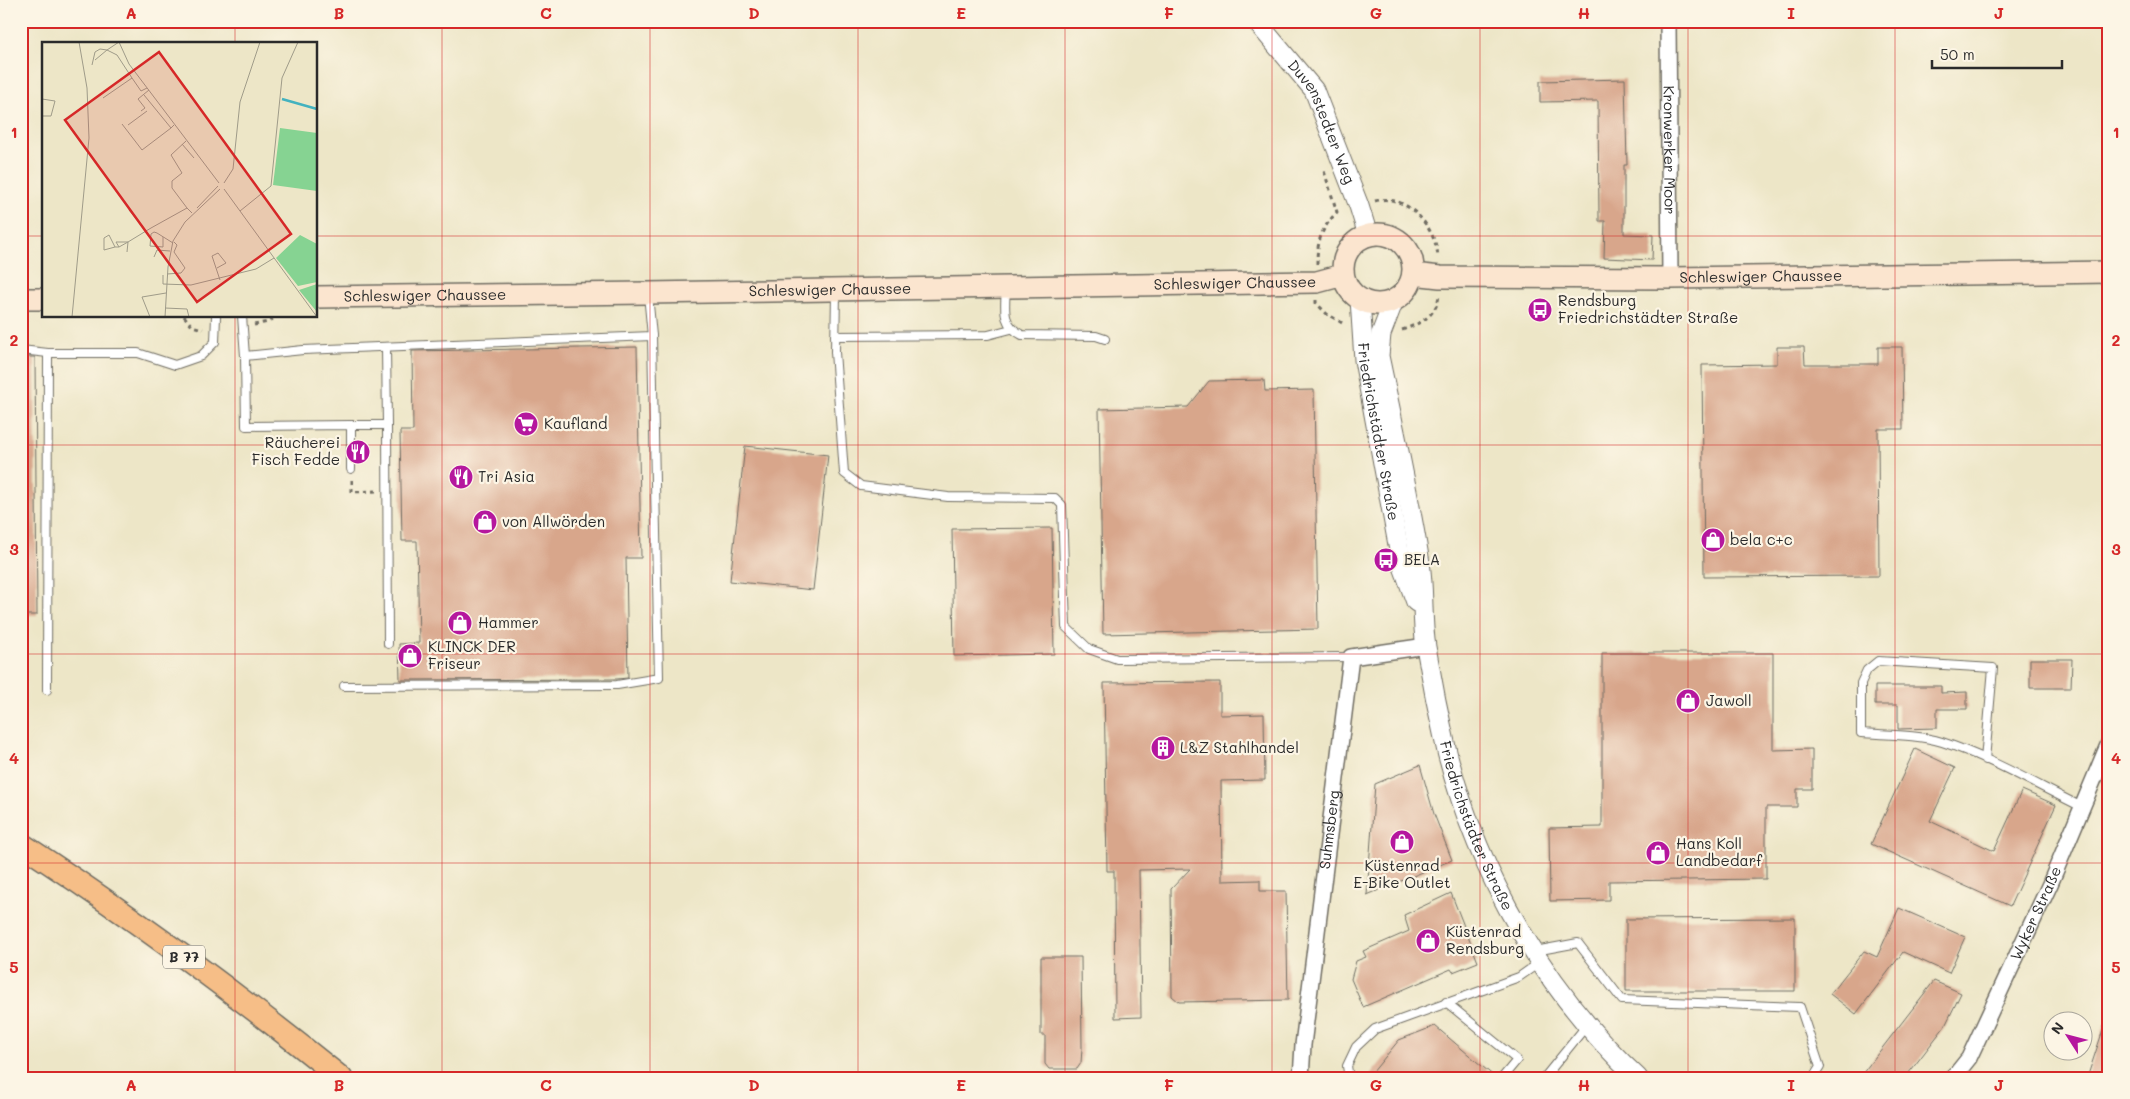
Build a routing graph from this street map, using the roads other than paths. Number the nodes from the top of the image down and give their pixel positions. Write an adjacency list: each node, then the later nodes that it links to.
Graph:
1 (1256, 21): 3 (street, Duvenstedter Weg)
2 (1668, 21): 7 (street, Kronwerker Moor)
3 (1368, 235): 5 (main road); 6 (main road)
4 (2109, 272): 7 (main road, Schleswiger Chaussee)
5 (1413, 274): 7 (main road, Schleswiger Chaussee); 15 (main road)
6 (1343, 275): 8 (main road, Schleswiger Chaussee); 14 (main road)
7 (1670, 278)
8 (1006, 288): 9 (main road, Schleswiger Chaussee); 18 (lane)
9 (836, 290): 10 (main road, Schleswiger Chaussee); 20 (lane)
10 (648, 293): 11 (main road, Schleswiger Chaussee); 19 (lane)
11 (318, 296)
12 (42, 298): 13 (main road)
13 (21, 299)
14 (1360, 299): 15 (main road); 29 (street, Friedrichstädter Straße)
15 (1394, 300): 29 (street, Friedrichstädter Straße)
16 (216, 318): 24 (lane)
17 (242, 318): 25 (lane)
18 (1012, 329): 20 (lane); 21 (lane)
19 (652, 336): 22 (lane); 33 (lane)
20 (835, 336): 32 (lane)
21 (1105, 339)
22 (386, 347): 25 (lane); 27 (lane)
23 (21, 350): 24 (lane)
24 (48, 354): 34 (lane)
25 (245, 356): 26 (lane)
26 (351, 425): 27 (lane); 28 (lane)
27 (387, 426): 30 (lane)
28 (351, 469)
29 (1422, 620): 31 (street, Friedrichstädter Straße)
30 (388, 644)
31 (1426, 646): 32 (street); 39 (street, Friedrichstädter Straße)
32 (1351, 657): 43 (street, Suhmsberg)
33 (344, 686)
34 (48, 690)
35 (2109, 743): 37 (street, Wyker Straße)
36 (1985, 760): 36 (lane); 37 (lane)
37 (2082, 807): 49 (street, Wyker Straße)
38 (21, 844): 42 (main road, B 77)
39 (1538, 956): 40 (lane); 41 (street, Friedrichstädter Straße); 48 (lane)
40 (1446, 1002): 44 (lane); 45 (lane)
41 (1588, 1024): 46 (lane); 47 (street, Friedrichstädter Straße)
42 (341, 1078)
43 (1302, 1078)
44 (1349, 1078)
45 (1502, 1078)
46 (1544, 1078)
47 (1638, 1078)
48 (1814, 1078)
49 (1953, 1078)

